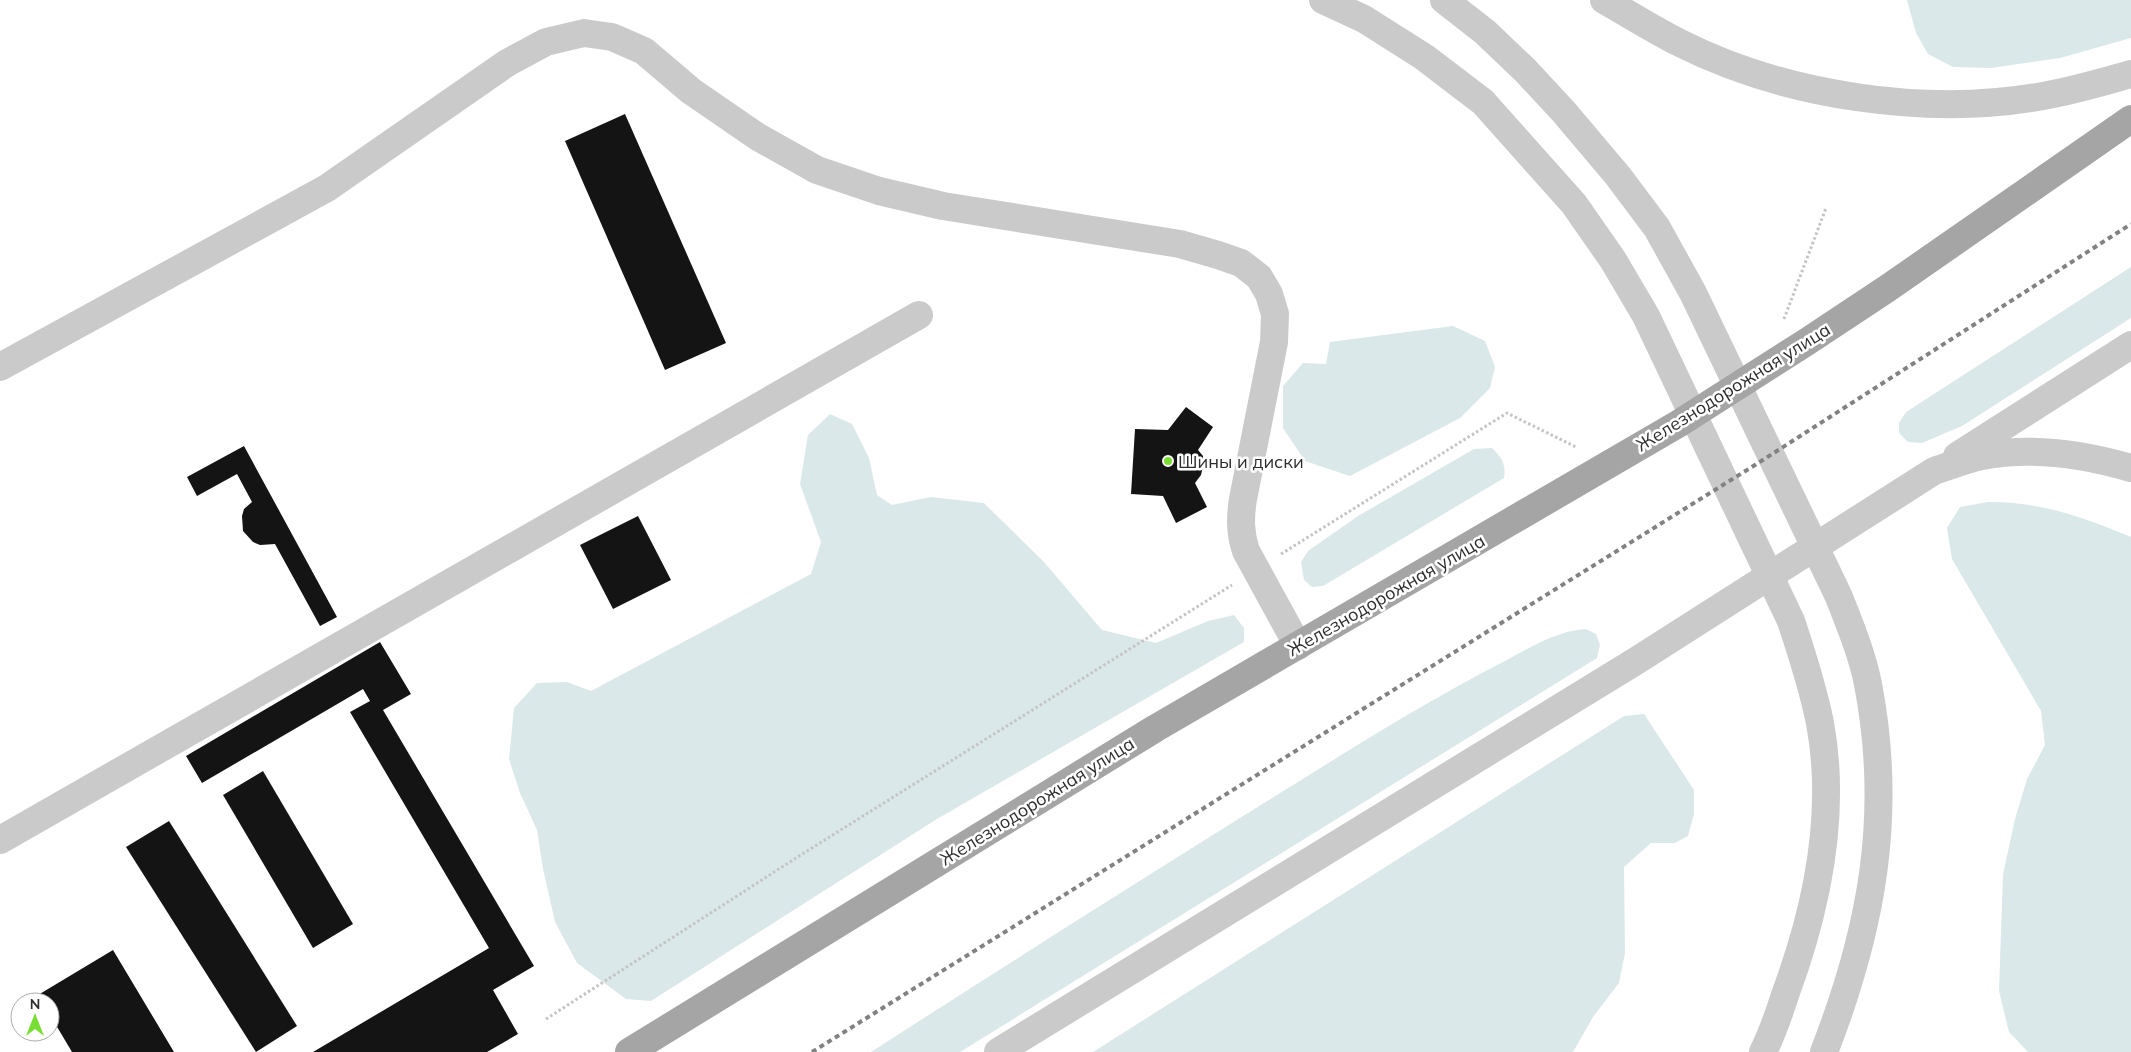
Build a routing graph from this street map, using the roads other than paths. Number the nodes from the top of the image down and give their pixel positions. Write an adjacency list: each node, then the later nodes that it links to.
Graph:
1 (1323, 0): 15 (street)
2 (1444, 0): 16 (street)
3 (1604, 0): 4 (street)
4 (2131, 74)
5 (2131, 119): 11 (main road, Железнодорожная улица)
6 (919, 315): 12 (street)
7 (2131, 345): 10 (street)
8 (0, 367): 11 (street)
9 (2131, 468): 10 (street)
10 (1934, 471): 14 (street)
11 (1298, 646): 13 (main road, Железнодорожная улица)
12 (0, 840)
13 (629, 1052)
14 (998, 1052)
15 (1763, 1052)
16 (1824, 1052)

